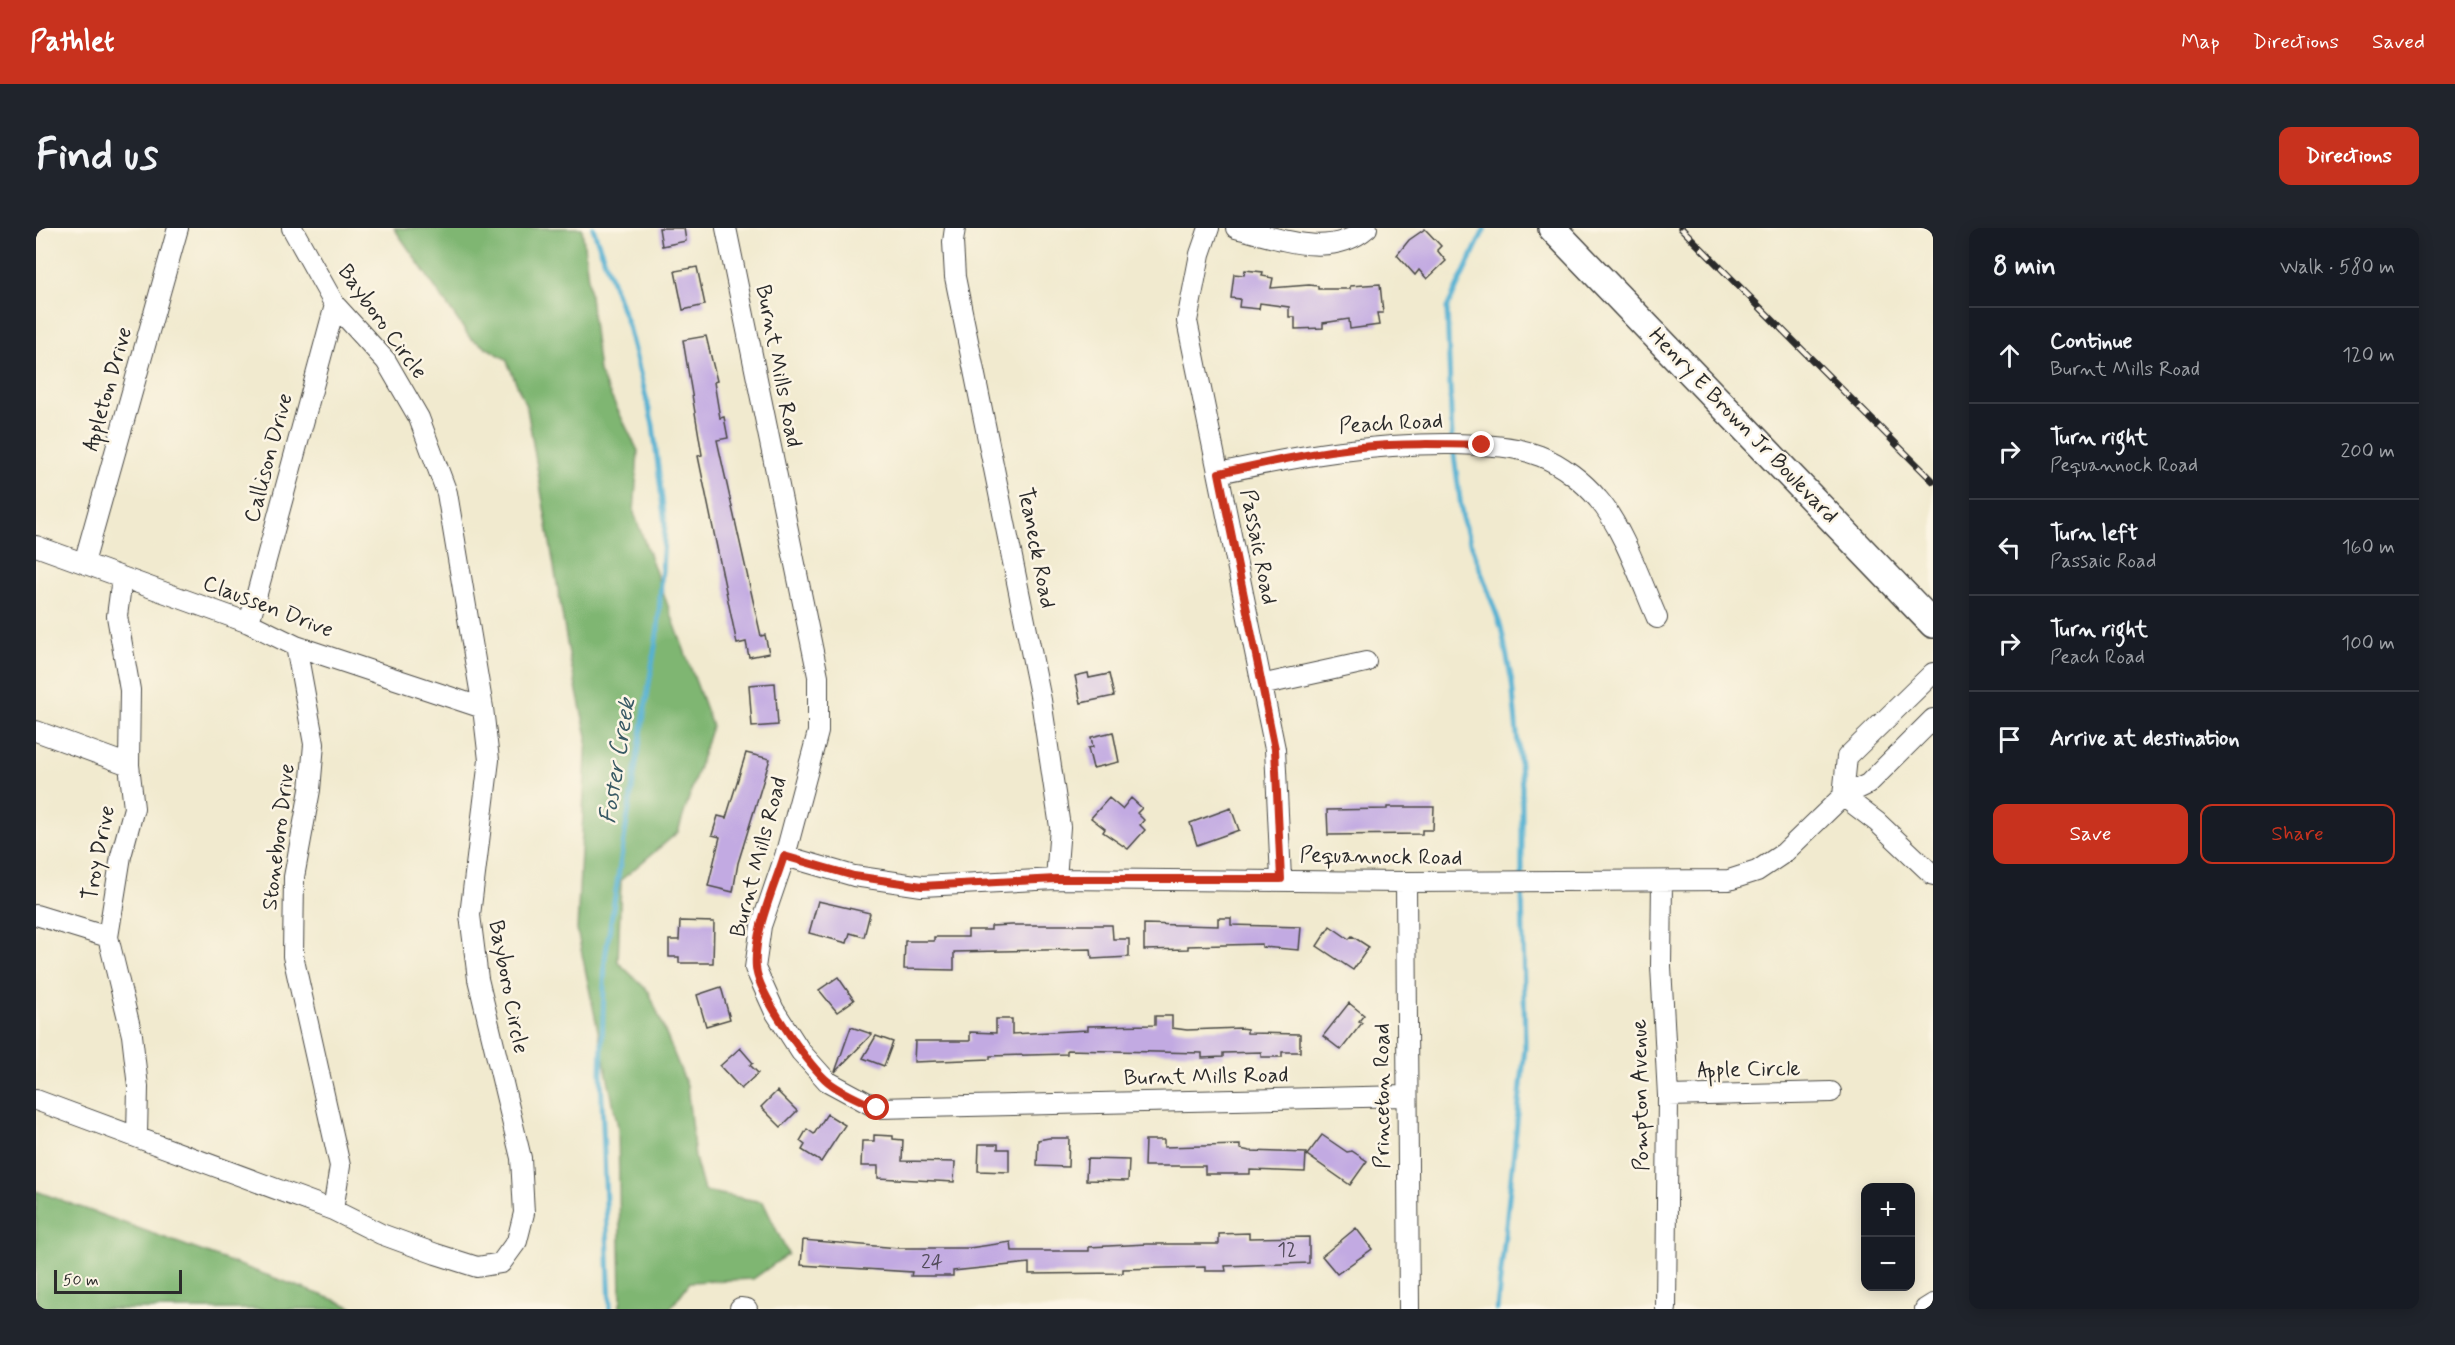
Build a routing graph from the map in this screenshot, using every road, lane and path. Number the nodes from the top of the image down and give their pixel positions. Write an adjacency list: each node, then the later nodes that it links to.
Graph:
1 (178, 228): 12 (street, Appleton Drive)
2 (292, 228): 9 (street, Bayboro Circle)
3 (726, 228): 26 (street, Burnt Mills Road)
4 (955, 228): 28 (street, Teaneck Road)
5 (1209, 228): 10 (street, Passaic Road)
6 (1236, 228): 7 (street)
7 (1367, 228)
8 (1552, 228): 16 (main road, Henry E Brown Jr Boulevard)
9 (335, 305): 15 (street, Callison Drive); 21 (street, Bayboro Circle)
10 (1219, 473): 14 (street, Peach Road); 20 (street, Passaic Road)
11 (36, 546): 12 (street, Claussen Drive)
12 (84, 563): 13 (street, Claussen Drive)
13 (122, 578): 15 (street, Claussen Drive); 24 (street, Troy Drive)
14 (1658, 618)
15 (249, 623): 17 (street, Claussen Drive)
16 (1933, 624)
17 (296, 646): 21 (street, Claussen Drive); 39 (street, Stoneboro Drive)
18 (1366, 662): 20 (street)
19 (1933, 673): 25 (street)
20 (1261, 685): 29 (street, Passaic Road)
21 (483, 708): 39 (street, Bayboro Circle)
22 (1933, 719): 25 (street, Pequannock Road)
23 (36, 731): 24 (street)
24 (129, 765): 33 (street, Troy Drive)
25 (1843, 796): 27 (street); 30 (street, Pequannock Road)
26 (784, 856): 28 (street, Pequannock Road); 35 (street, Burnt Mills Road)
27 (1933, 874)
28 (1056, 879): 29 (street, Pequannock Road)
29 (1281, 879): 31 (street, Pequannock Road)
30 (1662, 881): 31 (street, Pequannock Road); 36 (street, Pompton Avenue)
31 (1406, 882): 35 (street, Princeton Road)
32 (36, 915): 33 (street)
33 (108, 937): 38 (street, Troy Drive)
34 (1831, 1092): 36 (street, Apple Circle)
35 (1406, 1096): 41 (street, Princeton Road)
36 (1668, 1096): 42 (street, Pompton Avenue)
37 (36, 1100): 38 (street, Bayboro Circle)
38 (137, 1136): 39 (street, Bayboro Circle)
39 (333, 1210)
40 (1933, 1304): 44 (street)
41 (1409, 1309)
42 (1666, 1309): 43 (street)
43 (1670, 1309)
44 (1925, 1309)

